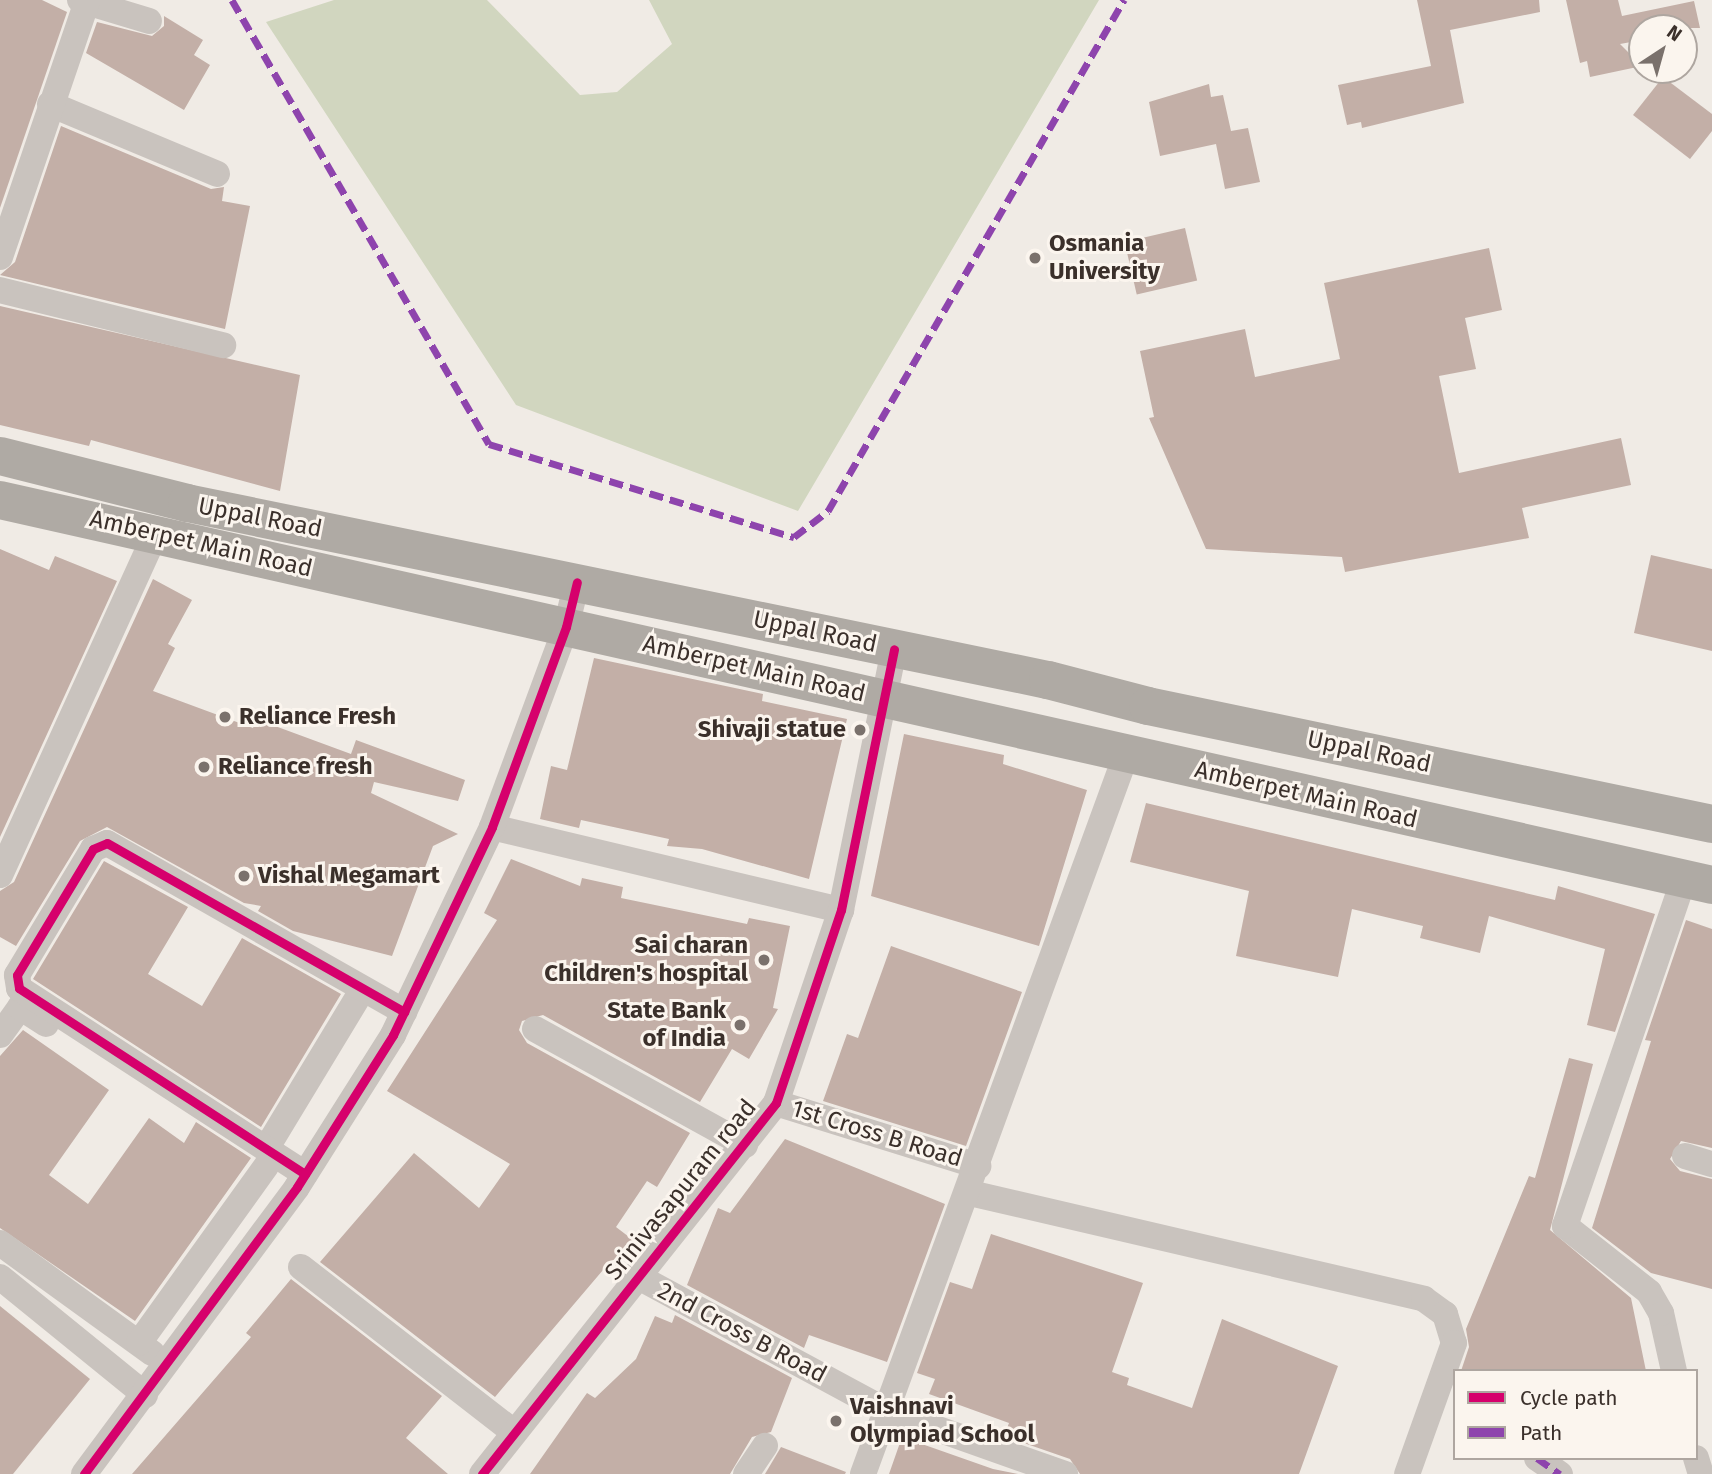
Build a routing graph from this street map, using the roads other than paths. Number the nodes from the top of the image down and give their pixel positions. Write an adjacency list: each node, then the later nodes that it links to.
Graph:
1 (83, 1): 2 (street); 3 (street)
2 (149, 21)
3 (50, 104): 4 (street); 5 (street)
4 (217, 174)
5 (0, 257)
6 (0, 290): 7 (street)
7 (223, 345)
8 (0, 456): 11 (highway, Uppal Road)
9 (0, 500): 10 (highway, Amberpet Main Road)
10 (156, 533): 12 (highway, Amberpet Main Road); 18 (street)
11 (577, 582): 12 (street); 13 (highway, Uppal Road)
12 (566, 627): 14 (highway, Amberpet Main Road); 17 (street)
13 (894, 649): 14 (street, Srinivasapuram road); 16 (highway, Uppal Road)
14 (885, 699): 15 (highway, Amberpet Main Road); 20 (street, Srinivasapuram road)
15 (1126, 755): 19 (highway, Amberpet Main Road); 30 (street)
16 (1712, 824)
17 (492, 827): 20 (street); 22 (street)
18 (0, 875)
19 (1698, 882): 39 (street)
20 (841, 910): 25 (street, Srinivasapuram road)
21 (363, 989): 22 (street); 28 (street); 28 (street)
22 (404, 1012): 31 (street)
23 (535, 1029): 26 (street)
24 (0, 1035): 28 (street)
25 (776, 1103): 26 (street, Srinivasapuram road); 30 (street, 1st Cross B Road)
26 (745, 1145): 35 (street, Srinivasapuram road)
27 (1685, 1156): 29 (street)
28 (266, 1158): 31 (street); 37 (street)
29 (1712, 1164)
30 (978, 1166): 32 (street)
31 (301, 1180): 38 (street)
32 (970, 1194): 41 (street); 50 (street)
33 (0, 1243): 37 (street)
34 (301, 1267): 42 (street)
35 (635, 1275): 41 (street, 2nd Cross B Road); 42 (street, Srinivasapuram road)
36 (0, 1277): 40 (street)
37 (139, 1343): 38 (street)
38 (167, 1364): 40 (street)
39 (1674, 1369)
40 (145, 1395): 45 (street)
41 (887, 1411): 48 (street); 49 (street, 2nd Cross B Road)
42 (514, 1432): 46 (street, Srinivasapuram road)
43 (765, 1446): 47 (street)
44 (1540, 1460): 51 (street)
45 (99, 1470)
46 (492, 1470)
47 (746, 1474)
48 (863, 1474)
49 (1065, 1474)
50 (1407, 1474)
51 (1560, 1474)

